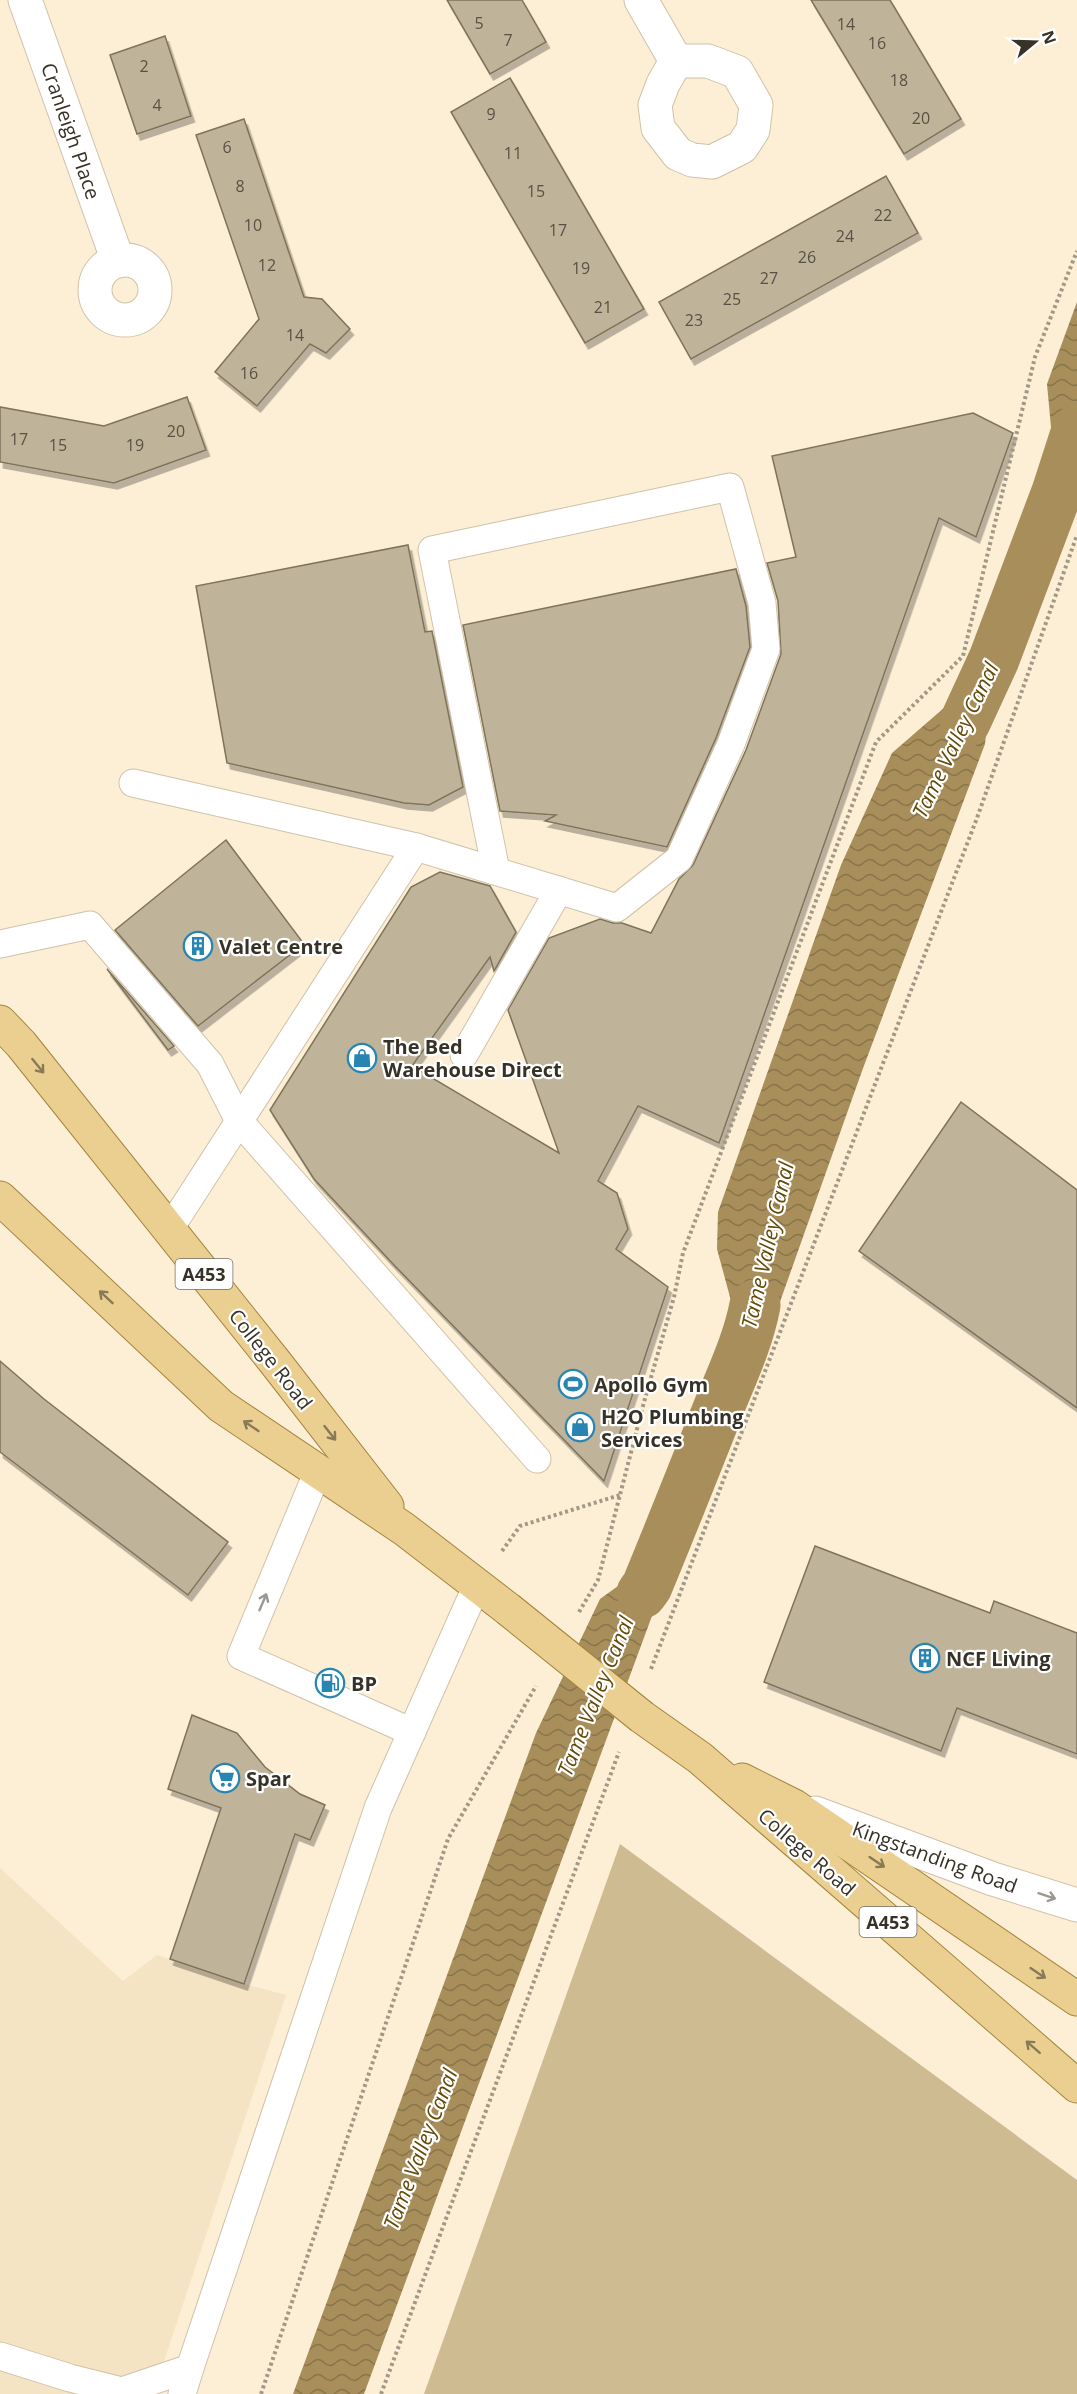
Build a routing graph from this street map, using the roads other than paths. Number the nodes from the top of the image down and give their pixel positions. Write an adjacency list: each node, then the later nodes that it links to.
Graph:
1 (25, 0): 4 (street, Cranleigh Place)
2 (641, 0): 3 (street)
3 (676, 61)
4 (118, 261)
5 (133, 783): 6 (lane)
6 (416, 847): 7 (lane); 12 (lane)
7 (496, 871): 8 (lane); 8 (lane)
8 (560, 890): 11 (lane)
9 (0, 944): 12 (lane)
10 (0, 1022): 14 (main road, College Road / A453, one-way to 14)
11 (464, 1055)
12 (239, 1121): 14 (lane); 15 (lane)
13 (0, 1197): 16 (main road, College Road / A453, one-way to 13)
14 (169, 1230): 17 (main road, College Road / A453, one-way to 17)
15 (537, 1459)
16 (318, 1471): 17 (main road, College Road / A453); 19 (lane, one-way to 16)
17 (405, 1529): 18 (main road, College Road / A453)
18 (477, 1585): 19 (lane); 20 (main road, College Road / A453, bridge)
19 (412, 1732): 26 (lane)
20 (700, 1758): 21 (main road, College Road / A453); 24 (main road, College Road / A453, one-way to 20)
21 (794, 1806): 22 (street, Kingstanding Road, one-way to 22); 23 (main road, College Road / A453, one-way to 23)
22 (1077, 1905)
23 (1077, 2000)
24 (1077, 2086)
25 (0, 2356): 26 (lane)
26 (190, 2368): 27 (lane)
27 (182, 2394)

